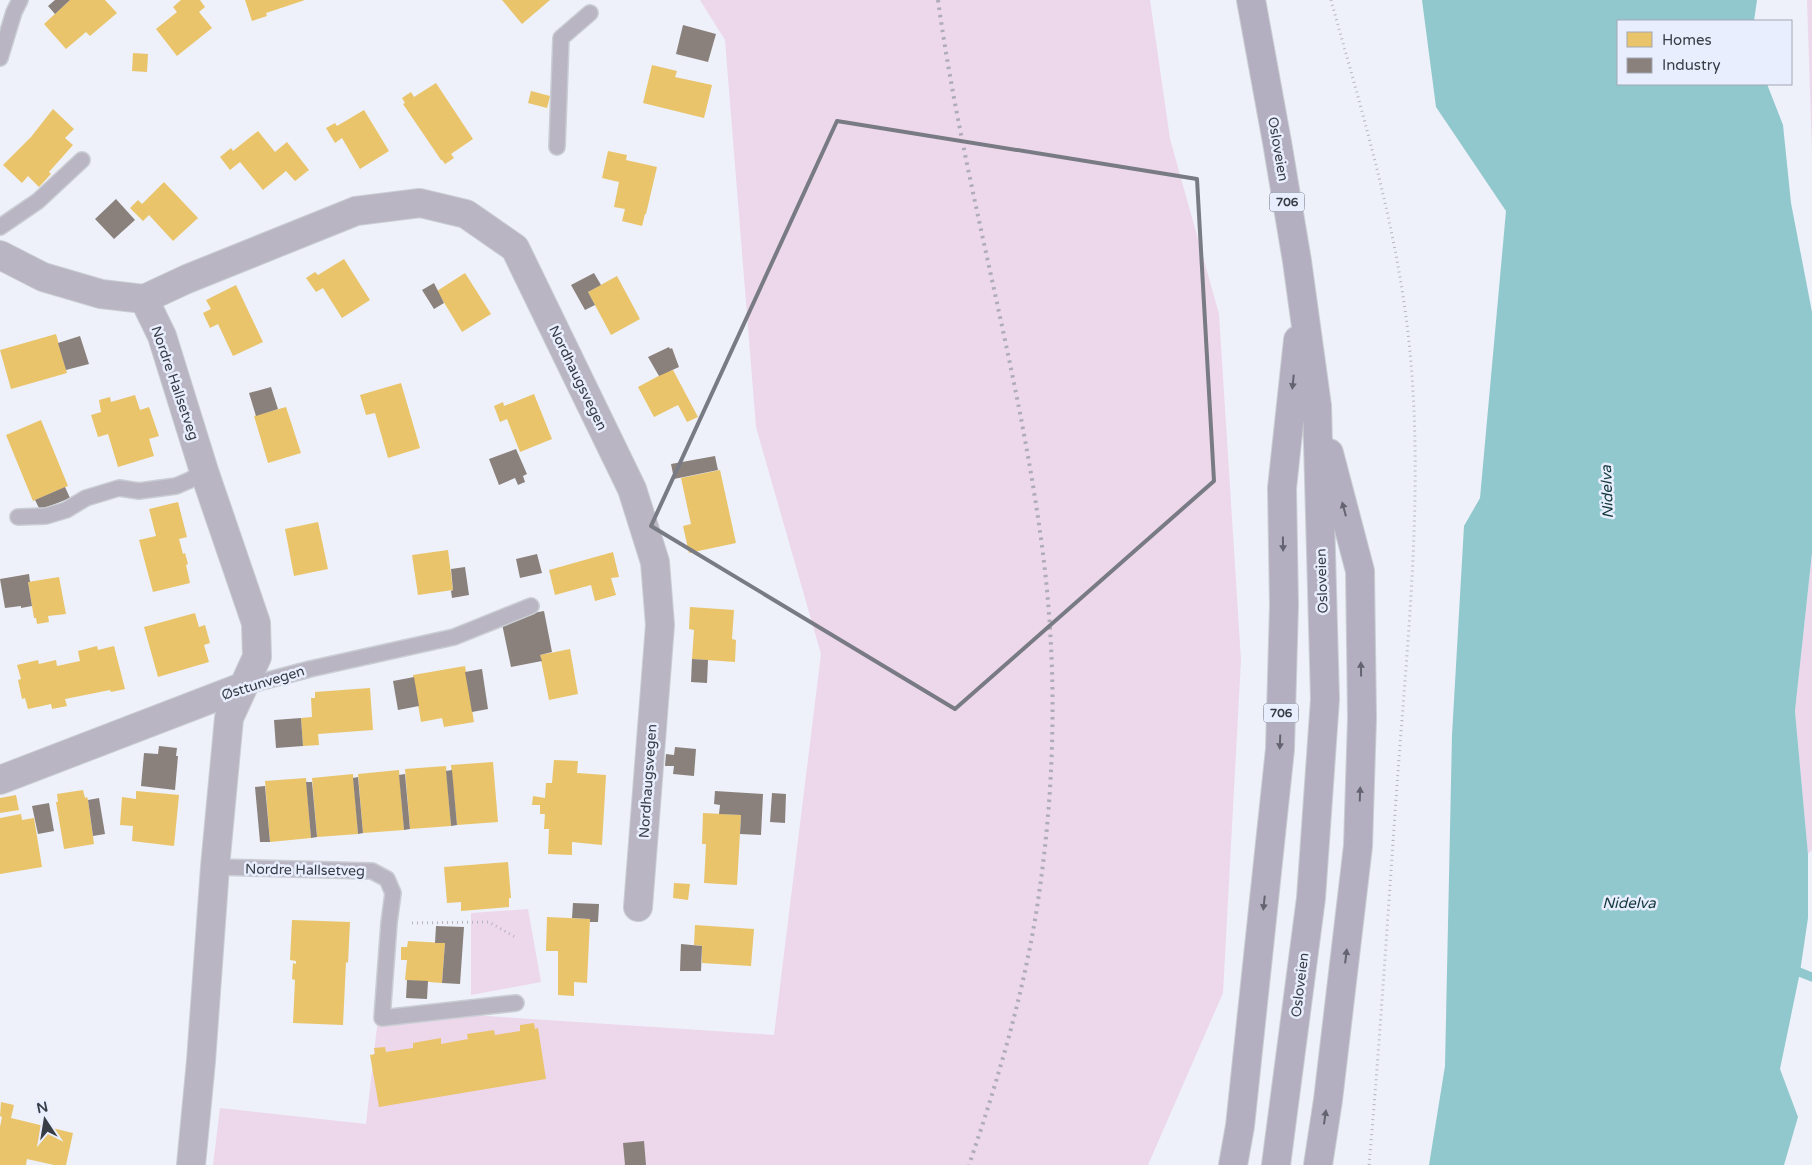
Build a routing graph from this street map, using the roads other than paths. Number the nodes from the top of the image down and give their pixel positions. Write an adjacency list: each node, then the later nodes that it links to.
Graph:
1 (20, 0): 4 (lane)
2 (1250, 0): 10 (highway, Osloveien / 706)
3 (590, 13): 5 (lane)
4 (0, 58)
5 (557, 147)
6 (82, 160): 7 (lane)
7 (0, 226)
8 (0, 255): 9 (street)
9 (144, 299): 12 (street, Nordre Hallsetveg); 18 (street, Nordhaugsvegen)
10 (1302, 299): 11 (highway, Osloveien / 706); 21 (highway, 706, one-way to 21)
11 (1317, 406): 22 (highway, Osloveien / 706); 23 (highway, 706, one-way to 11)
12 (204, 471): 13 (lane); 15 (street, Nordre Hallsetveg)
13 (18, 517)
14 (531, 606): 15 (lane, Østtunvegen)
15 (242, 687): 16 (street, Østtunvegen); 17 (street, Nordre Hallsetveg)
16 (0, 780)
17 (215, 867): 19 (lane, Nordre Hallsetveg); 20 (street, Nordre Hallsetveg)
18 (638, 907)
19 (516, 1003)
20 (191, 1165)
21 (1233, 1165)
22 (1276, 1165)
23 (1318, 1165)

